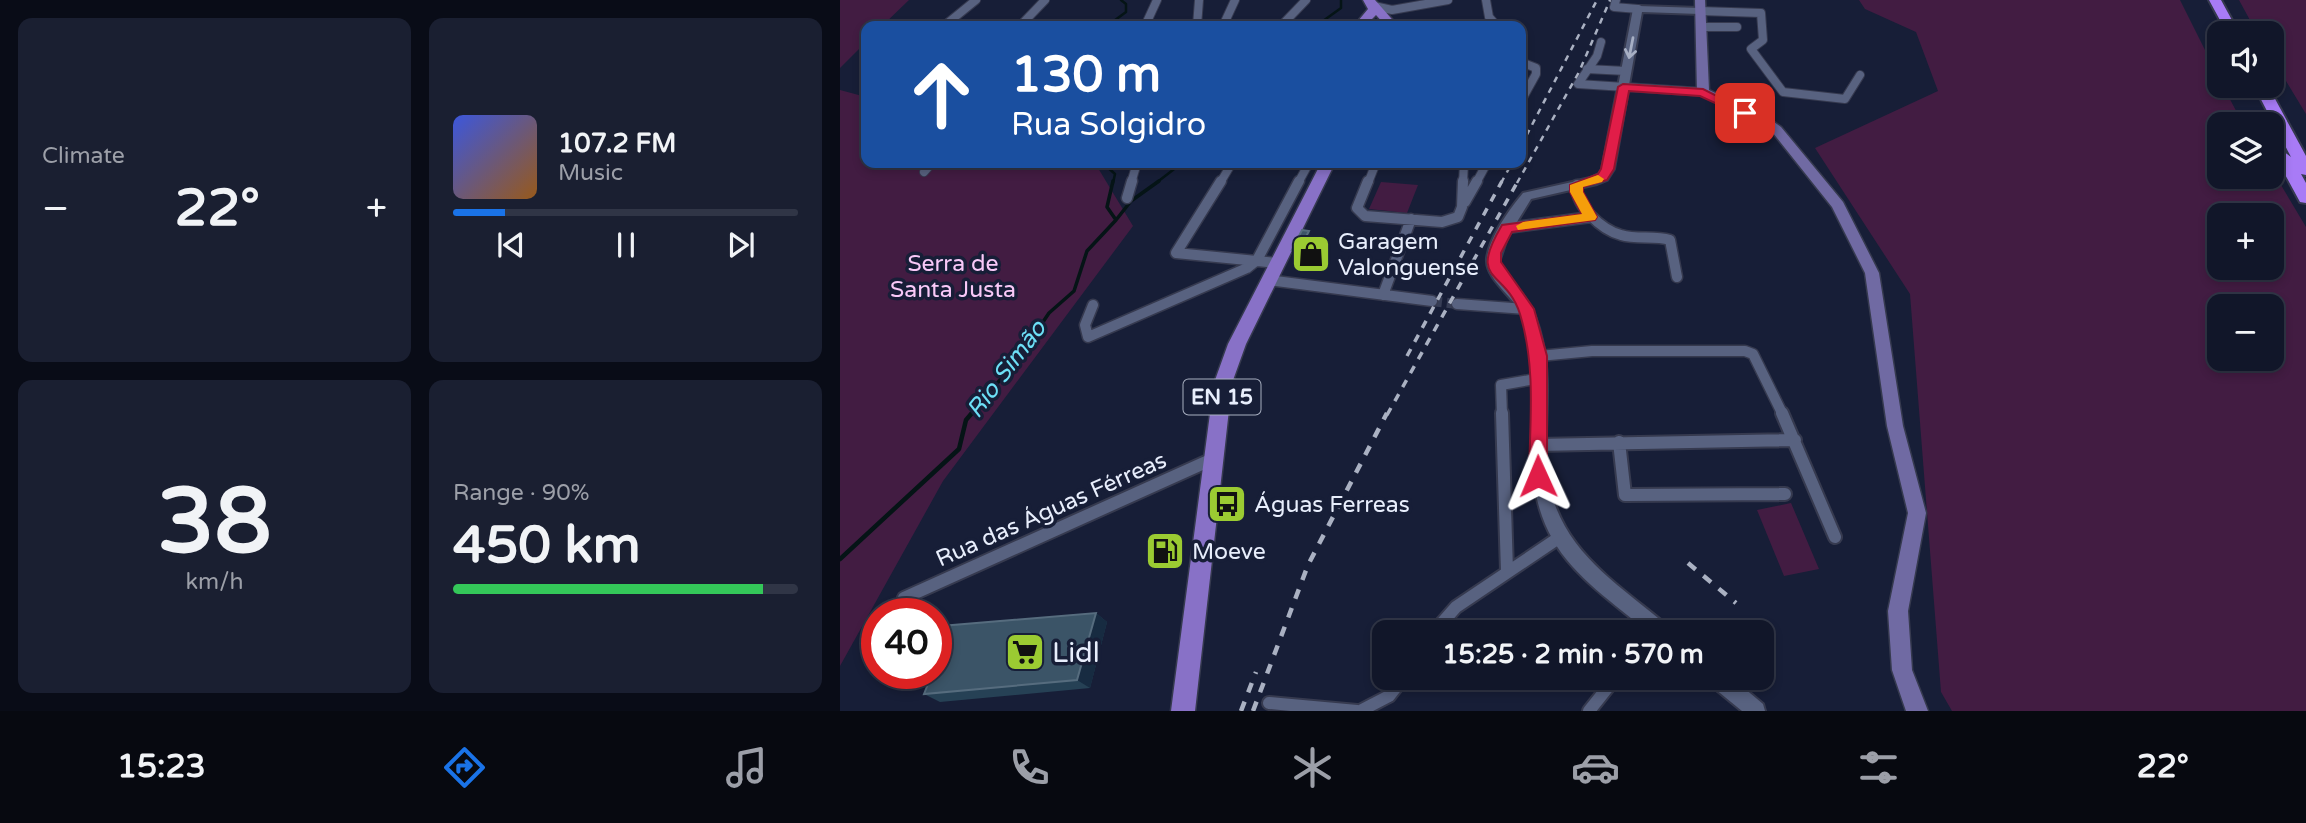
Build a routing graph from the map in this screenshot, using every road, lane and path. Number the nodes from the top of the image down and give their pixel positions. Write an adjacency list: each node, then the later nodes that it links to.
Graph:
1 (976, 0): 15 (street)
2 (1045, 0): 16 (street)
3 (1157, 0): 17 (street)
4 (1199, 0): 18 (street)
5 (1236, 0): 19 (street)
6 (1306, 0): 20 (street)
7 (1448, 0): 14 (street)
8 (1486, 0): 21 (street)
9 (1616, 0): 13 (street)
10 (2203, 0): 22 (highway)
11 (2215, 0): 23 (highway)
12 (1700, 6): 13 (street); 24 (main road); 30 (street)
13 (1638, 9): 29 (street, one-way to 29)
14 (1383, 17)
15 (950, 21)
16 (1025, 21)
17 (1147, 21)
18 (1197, 21)
19 (1226, 21)
20 (1286, 21)
21 (1493, 21)
22 (2214, 21)
23 (2226, 21)
24 (1700, 27): 25 (street); 33 (main road)
25 (1737, 27)
26 (1601, 41): 28 (street)
27 (1526, 64): 32 (street)
28 (1587, 69): 29 (street); 31 (street)
29 (1626, 71): 31 (street)
30 (1860, 75)
31 (1623, 87): 33 (street); 46 (street)
32 (1526, 92)
33 (1703, 92): 87 (main road)
34 (2267, 98): 44 (highway)
35 (2284, 156): 48 (highway)
36 (928, 168): 45 (street)
37 (1136, 168): 47 (street)
38 (1229, 168): 53 (street)
39 (1306, 168): 54 (street)
40 (1325, 168): 56 (main road, EN 15)
41 (1374, 168): 51 (street)
42 (1464, 168): 49 (street)
43 (1484, 168): 49 (street)
44 (2306, 170)
45 (924, 172)
46 (1577, 185): 50 (street); 52 (street)
47 (1127, 198)
48 (2306, 198)
49 (1462, 207): 51 (street)
50 (1591, 217): 52 (street); 57 (street)
51 (1411, 219): 59 (street)
52 (1507, 228): 63 (street)
53 (1176, 253): 54 (street); 55 (street)
54 (1257, 260): 56 (street); 62 (street)
55 (1169, 263)
56 (1277, 263): 58 (main road, EN 15)
57 (1677, 277)
58 (1268, 280): 59 (street); 69 (main road, EN 15)
59 (1383, 295): 60 (street)
60 (1432, 301)
61 (1457, 304): 63 (street)
62 (1093, 305)
63 (1526, 309): 64 (street)
64 (1539, 356): 65 (street); 66 (street)
65 (1541, 378): 68 (street); 74 (street)
66 (1795, 440): 67 (street); 73 (street)
67 (1619, 442): 68 (street); 70 (street)
68 (1537, 444): 72 (street)
69 (1215, 458): 71 (main road, EN 15); 75 (street, Rua das Águas Férreas)
70 (1785, 494)
71 (1208, 523): 82 (main road, EN 15); 83 (main road, EN 15)
72 (1560, 537): 74 (street); 77 (street)
73 (1835, 537)
74 (1507, 571): 76 (street)
75 (904, 598)
76 (1445, 620)
77 (1645, 620)
78 (1394, 690): 84 (street)
79 (1606, 690): 85 (street)
80 (1731, 690): 86 (street)
81 (1269, 703): 84 (street)
82 (1183, 711)
83 (1195, 711)
84 (1358, 711)
85 (1589, 711)
86 (1756, 711)
87 (1917, 711)

